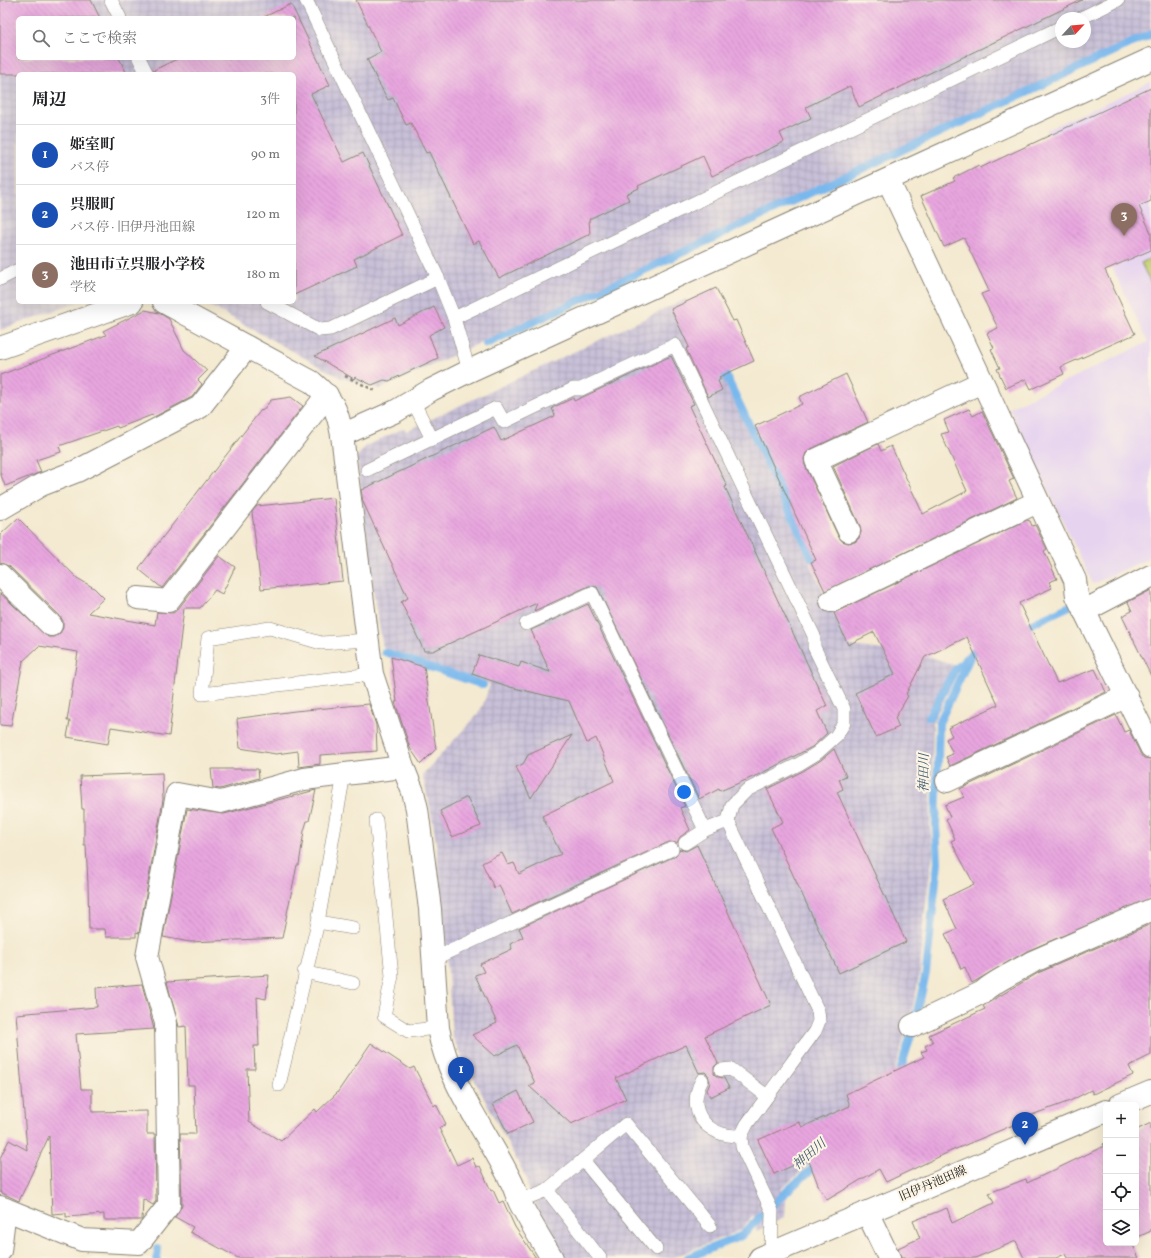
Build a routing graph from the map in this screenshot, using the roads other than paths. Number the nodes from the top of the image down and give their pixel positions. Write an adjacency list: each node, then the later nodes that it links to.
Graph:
1 (111, 0): 5 (lane)
2 (306, 0): 12 (lane)
3 (1118, 0): 4 (lane)
4 (1091, 13)
5 (119, 16)
6 (1055, 30): 17 (lane)
7 (1151, 59): 10 (street)
8 (140, 60): 9 (lane)
9 (146, 72)
10 (888, 180): 20 (street); 21 (street)
11 (16, 271): 13 (lane)
12 (438, 278): 16 (lane); 17 (lane)
13 (0, 279)
14 (126, 304): 19 (street)
15 (168, 304): 18 (street)
16 (271, 304)
17 (454, 318): 20 (lane)
18 (247, 347): 22 (street); 28 (street)
19 (0, 348)
20 (469, 371): 23 (street)
21 (982, 382): 27 (street); 29 (street)
22 (327, 395): 24 (street); 32 (street)
23 (413, 401): 24 (street); 25 (lane)
24 (342, 435): 37 (street)
25 (432, 439): 26 (lane); 45 (lane)
26 (367, 470)
27 (1038, 502): 33 (street); 34 (street)
28 (0, 509)
29 (850, 531)
30 (0, 575): 36 (street)
31 (1151, 576): 34 (street)
32 (138, 598)
33 (831, 601)
34 (1084, 611): 39 (street)
35 (526, 624): 46 (lane)
36 (51, 625)
37 (368, 640): 38 (street); 38 (lane)
38 (372, 674): 41 (street)
39 (1128, 696): 40 (street); 43 (street)
40 (1151, 746)
41 (403, 767): 42 (street); 52 (street)
42 (344, 774): 50 (lane); 68 (street)
43 (947, 781)
44 (376, 820): 56 (lane)
45 (728, 821): 46 (lane); 61 (lane)
46 (705, 830): 47 (lane)
47 (685, 843)
48 (672, 849): 52 (lane)
49 (1151, 910): 55 (street)
50 (318, 922): 51 (lane); 53 (lane)
51 (353, 928)
52 (433, 959): 56 (street)
53 (304, 972): 54 (lane); 59 (lane)
54 (353, 983)
55 (912, 1026)
56 (438, 1028): 67 (street)
57 (721, 1070): 61 (lane)
58 (702, 1080): 64 (lane)
59 (279, 1085)
60 (1151, 1092): 62 (street)
61 (767, 1096): 64 (lane)
62 (1127, 1102)
63 (1103, 1112): 69 (street, 旧伊丹池田線)
64 (741, 1136): 73 (lane)
65 (583, 1160): 66 (lane); 70 (lane); 71 (lane)
66 (547, 1190): 67 (lane); 75 (lane)
67 (519, 1201): 74 (street)
68 (2, 1208): 72 (street)
69 (867, 1212): 73 (street, 旧伊丹池田線); 76 (street)
70 (710, 1226)
71 (656, 1249)
72 (0, 1251)
73 (765, 1256)
74 (552, 1258)
75 (600, 1258)
76 (889, 1258)

